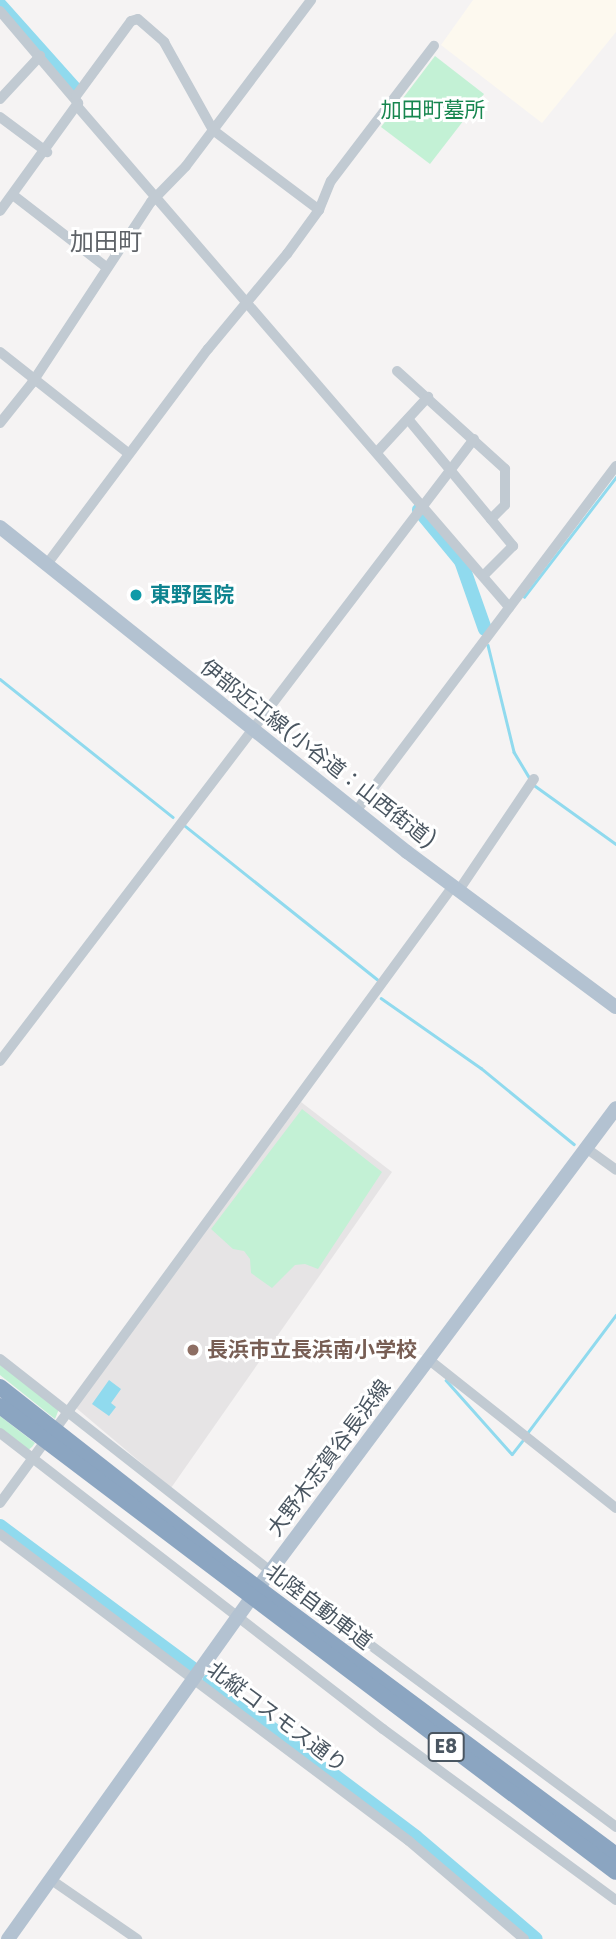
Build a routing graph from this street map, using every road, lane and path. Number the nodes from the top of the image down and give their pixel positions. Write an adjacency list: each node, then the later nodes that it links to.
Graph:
1 (311, 0): 8 (street)
2 (0, 11): 4 (street)
3 (434, 46): 13 (street)
4 (40, 57): 5 (street); 6 (street)
5 (0, 99)
6 (76, 101): 8 (street); 9 (street); 12 (street)
7 (0, 117): 9 (street)
8 (213, 130): 12 (street); 13 (street)
9 (47, 152): 11 (street)
10 (0, 190): 11 (street)
11 (13, 196): 14 (street); 15 (street)
12 (154, 198): 15 (street); 16 (street)
13 (319, 210): 16 (street)
14 (0, 211)
15 (105, 266): 19 (street)
16 (246, 306): 24 (street); 25 (street)
17 (0, 352): 19 (street)
18 (397, 371): 20 (street)
19 (34, 379): 22 (street); 25 (street)
20 (428, 397): 21 (street); 23 (street)
21 (408, 419): 24 (street); 27 (street)
22 (0, 423)
23 (474, 439): 27 (street); 29 (street)
24 (378, 451): 28 (street)
25 (128, 453): 31 (street)
26 (616, 466): 33 (street)
27 (449, 471): 28 (street); 29 (street)
28 (419, 508): 32 (street); 34 (street)
29 (491, 519): 32 (street)
30 (0, 527): 31 (main road, 伊部近江線(小谷道：山西街道))
31 (47, 564): 34 (main road, 伊部近江線(小谷道：山西街道))
32 (483, 576): 33 (street)
33 (509, 607): 36 (street)
34 (250, 729): 36 (main road, 伊部近江線(小谷道：山西街道)); 39 (street)
35 (531, 783): 37 (street)
36 (356, 811): 37 (main road, 伊部近江線(小谷道：山西街道))
37 (456, 888): 38 (main road, 伊部近江線(小谷道：山西街道)); 47 (street)
38 (616, 1007)
39 (0, 1061)
40 (616, 1108): 41 (main road, 大野木志賀谷長浜線)
41 (586, 1148): 42 (street); 44 (main road, 大野木志賀谷長浜線)
42 (616, 1170)
43 (0, 1359): 47 (street)
44 (428, 1359): 53 (street); 55 (main road, 大野木志賀谷長浜線)
45 (0, 1387): 56 (highway, 北陸自動車道 / E8)
46 (0, 1406): 56 (highway, 北陸自動車道 / E8)
47 (68, 1412): 48 (street); 55 (street)
48 (59, 1424)
49 (0, 1433): 51 (street)
50 (41, 1447): 51 (street)
51 (32, 1458): 52 (street); 58 (street)
52 (0, 1503)
53 (616, 1508)
54 (0, 1534): 59 (street, 北縦コスモス通り)
55 (271, 1571): 58 (main road, 大野木志賀谷長浜線); 60 (street)
56 (227, 1573): 57 (highway, 北陸自動車道 / E8)
57 (281, 1614): 61 (highway, 北陸自動車道 / E8); 62 (highway, 北陸自動車道 / E8)
58 (237, 1617): 59 (main road, 大野木志賀谷長浜線); 64 (street)
59 (195, 1680): 63 (main road, 大野木志賀谷長浜線); 67 (street, 北縦コスモス通り)
60 (616, 1827)
61 (616, 1855)
62 (616, 1872)
63 (50, 1879): 65 (main road, 大野木志賀谷長浜線); 66 (street)
64 (616, 1900)
65 (8, 1939)
66 (138, 1939)
67 (524, 1939)

